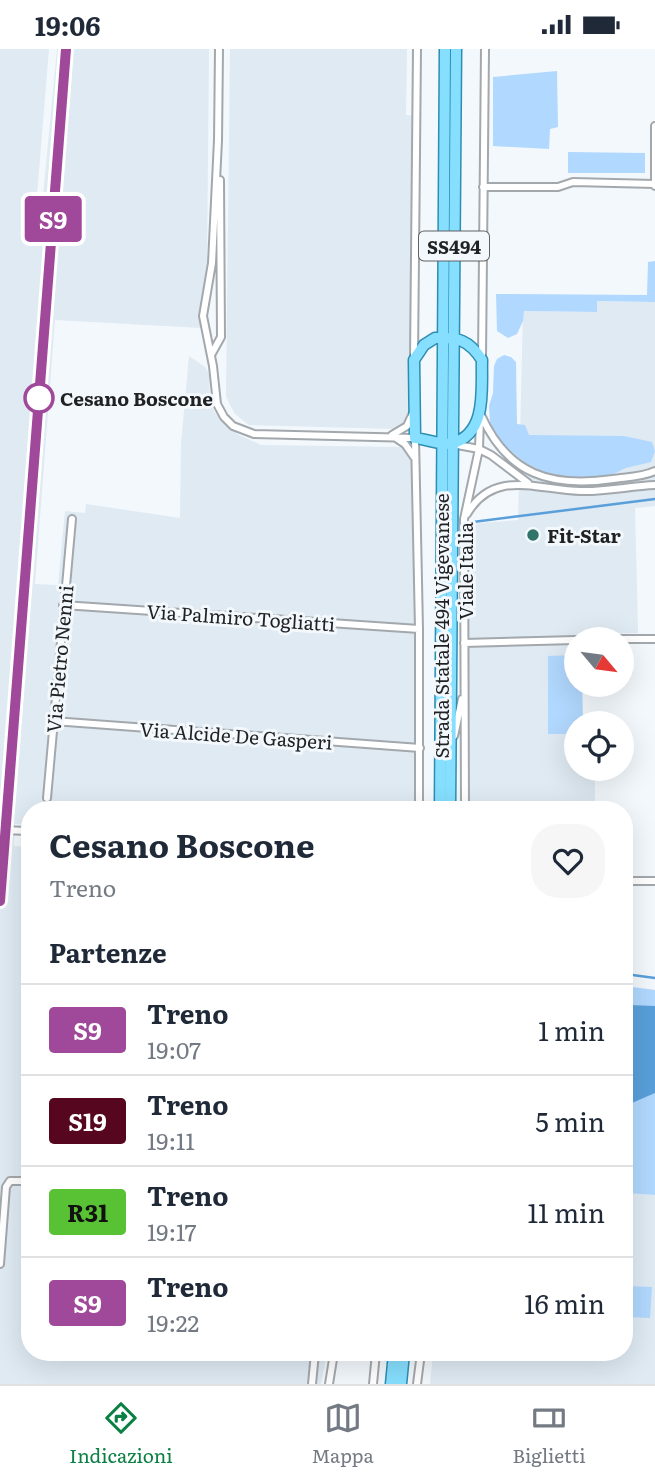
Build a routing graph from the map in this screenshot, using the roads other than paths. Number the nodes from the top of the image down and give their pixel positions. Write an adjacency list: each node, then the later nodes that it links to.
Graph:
1 (219, 49): 7 (street)
2 (417, 49): 12 (street)
3 (445, 49): 10 (main road, SS494)
4 (456, 49): 10 (main road, SS494)
5 (485, 49): 9 (street)
6 (655, 126): 8 (street)
7 (218, 140): 11 (street); 11 (street)
8 (655, 185): 9 (street)
9 (483, 187): 13 (street)
10 (447, 338): 12 (main road); 13 (main road); 18 (main road, SS494)
11 (211, 355): 16 (street)
12 (414, 360): 14 (main road)
13 (482, 360): 15 (main road)
14 (415, 407): 16 (street); 17 (main road)
15 (480, 413): 18 (main road); 19 (street, Viale Italia); 21 (street)
16 (391, 436): 17 (street); 20 (street)
17 (415, 437): 18 (main road); 20 (street)
18 (446, 443): 19 (street); 35 (main road, Strada Statale 494 Vigevanese / SS494); 38 (main road, Strada Statale 494 Vigevanese / SS494)
19 (478, 449): 22 (street); 25 (street, Viale Italia)
20 (415, 460): 27 (street)
21 (655, 471)
22 (530, 484): 23 (street); 25 (street)
23 (655, 485)
24 (72, 519): 26 (street, Via Pietro Nenni)
25 (464, 519): 31 (street, Viale Italia)
26 (63, 604): 27 (street, Via Palmiro Togliatti); 33 (street, Via Pietro Nenni)
27 (419, 629): 34 (street)
28 (634, 639): 29 (street)
29 (655, 639)
30 (564, 640): 31 (street)
31 (464, 643): 32 (street, Viale Italia)
32 (464, 689): 35 (street, Viale Italia); 40 (street, Viale Italia)
33 (53, 721): 34 (street, Via Alcide De Gasperi); 36 (street, Via Pietro Nenni)
34 (420, 748): 37 (street)
35 (450, 762): 39 (main road, Strada Statale 494 Vigevanese / SS494)
36 (47, 798)
37 (419, 801)
38 (440, 801)
39 (450, 801)
40 (465, 801)
41 (0, 830): 42 (street, bridge)
42 (21, 831)
43 (633, 881): 44 (street)
44 (655, 881)
45 (21, 1181): 46 (street)
46 (0, 1264)
47 (314, 1361): 53 (street)
48 (333, 1361): 54 (street)
49 (375, 1361): 55 (street)
50 (393, 1361): 56 (main road)
51 (403, 1361): 57 (main road)
52 (420, 1361): 58 (street)
53 (312, 1384)
54 (330, 1384)
55 (373, 1384)
56 (391, 1384)
57 (401, 1384)
58 (417, 1384)

